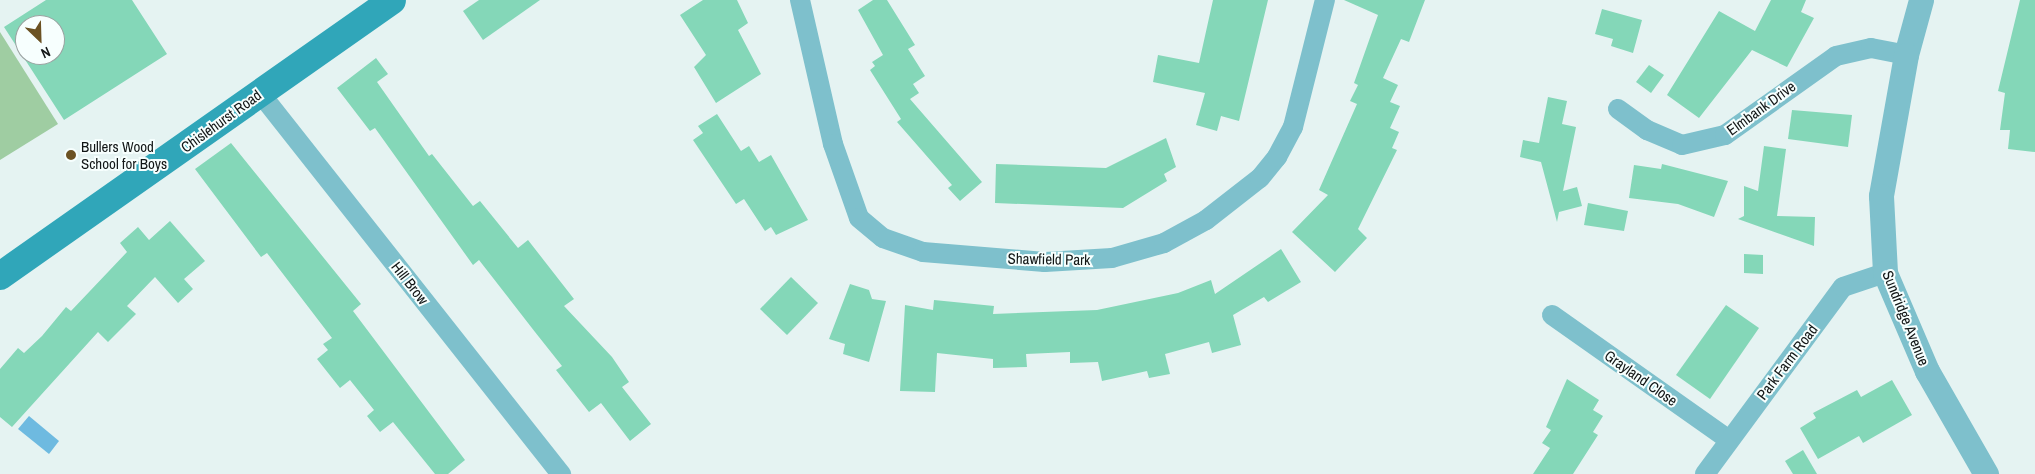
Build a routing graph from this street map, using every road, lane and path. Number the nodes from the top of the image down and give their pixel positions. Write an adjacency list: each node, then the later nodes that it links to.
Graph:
1 (392, 0): 6 (main road, Chislehurst Road)
2 (800, 0): 3 (street, Shawfield Park)
3 (1325, 0)
4 (1921, 0): 5 (street, Sundridge Avenue)
5 (1906, 55): 7 (street, Elmbank Drive); 8 (street, Sundridge Avenue)
6 (260, 93): 9 (main road, Chislehurst Road); 12 (street, Hill Brow)
7 (1618, 109)
8 (1885, 273): 11 (street, Park Farm Road); 14 (street, Sundridge Avenue)
9 (0, 276)
10 (1552, 315): 11 (street, Grayland Close)
11 (1730, 440): 13 (street, Park Farm Road)
12 (561, 474)
13 (1705, 474)
14 (1986, 474)

